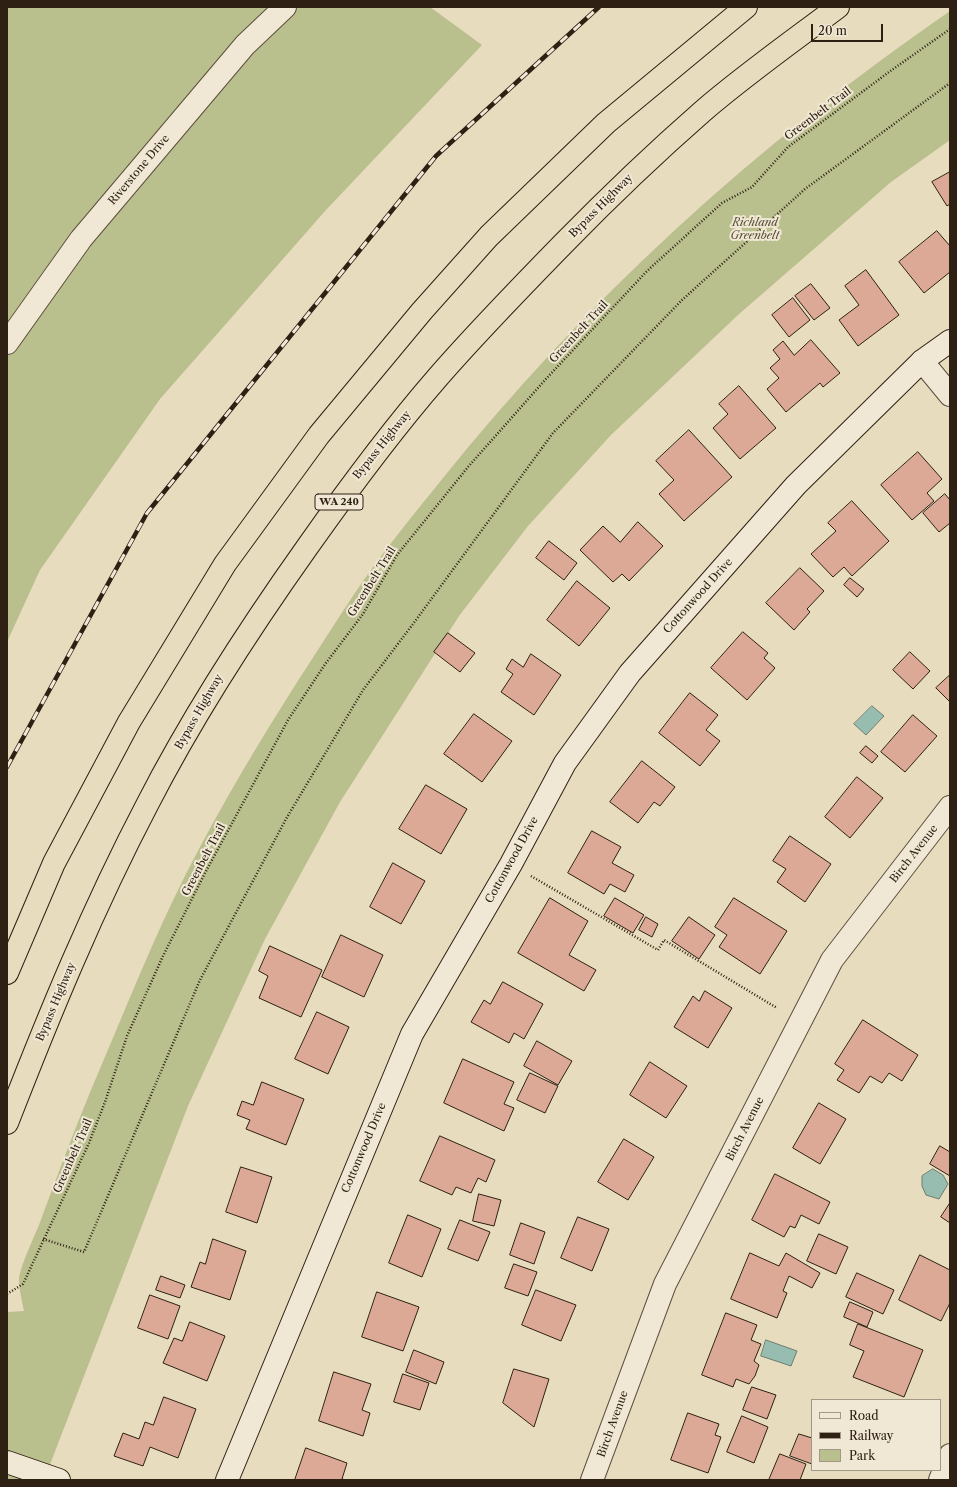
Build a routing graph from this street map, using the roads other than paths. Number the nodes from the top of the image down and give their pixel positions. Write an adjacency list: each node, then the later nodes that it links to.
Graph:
1 (285, 7): 5 (street, Riverstone Drive)
2 (746, 7): 9 (highway)
3 (838, 7): 10 (highway, Bypass Highway / WA 240)
4 (950, 341): 6 (street, Cottonwood Drive)
5 (7, 343)
6 (922, 361): 7 (street); 14 (street, Cottonwood Drive)
7 (950, 395)
8 (950, 807): 15 (street, Birch Avenue)
9 (7, 973)
10 (7, 1123)
11 (950, 1455): 16 (street)
12 (7, 1462): 13 (street)
13 (59, 1480)
14 (227, 1480)
15 (592, 1480)
16 (940, 1480)

